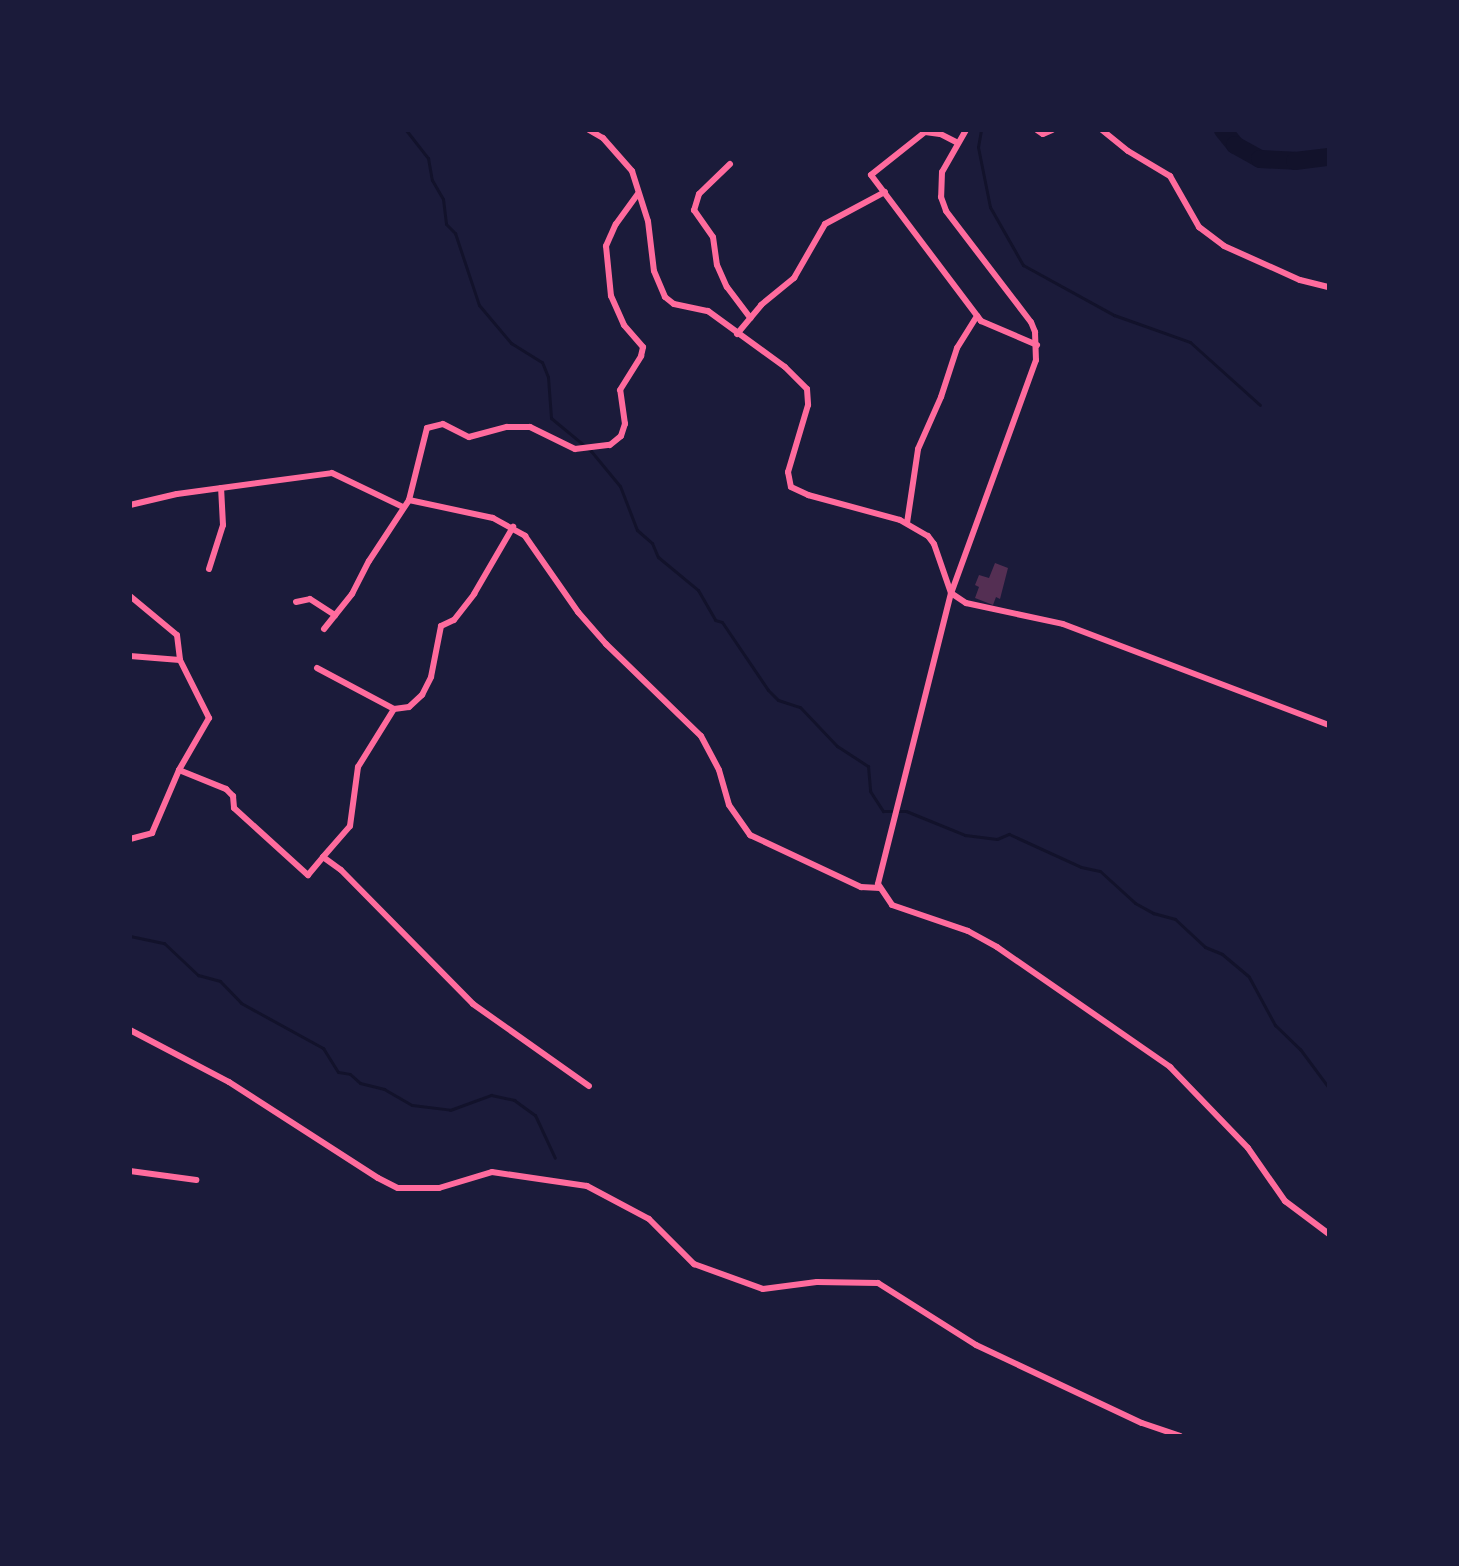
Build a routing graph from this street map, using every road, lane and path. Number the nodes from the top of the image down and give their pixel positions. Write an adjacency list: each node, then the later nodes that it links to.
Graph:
1 (589, 130): 7 (street)
2 (608, 130): 7 (street)
3 (966, 130): 8 (street)
4 (1037, 130): 5 (street)
5 (1052, 130)
6 (1102, 130): 12 (street)
7 (603, 138): 11 (street)
8 (958, 143): 10 (street); 16 (street)
9 (730, 164): 14 (street)
10 (885, 192): 13 (street); 14 (street)
11 (638, 194): 15 (street); 18 (street)
12 (1329, 287)
13 (977, 316): 16 (street); 21 (street)
14 (750, 318): 15 (street)
15 (737, 334): 21 (street)
16 (1037, 345): 24 (street)
17 (221, 488): 19 (street); 20 (street); 23 (street)
18 (409, 500): 20 (street); 22 (street)
19 (130, 505)
20 (403, 507): 28 (street)
21 (907, 523): 24 (street)
22 (513, 527): 33 (street); 38 (street)
23 (209, 569)
24 (951, 593): 34 (street); 38 (street)
25 (133, 599): 27 (street); 31 (street)
26 (296, 602): 28 (street)
27 (130, 609)
28 (335, 615): 29 (street)
29 (324, 629)
30 (130, 656): 31 (street)
31 (180, 660): 35 (street)
32 (317, 668): 33 (street)
33 (394, 709): 37 (street)
34 (1329, 725)
35 (179, 770): 36 (street); 37 (street)
36 (130, 839)
37 (323, 857): 40 (street)
38 (880, 888): 43 (street)
39 (130, 1030): 44 (street)
40 (589, 1086)
41 (130, 1171): 42 (street)
42 (196, 1180)
43 (1329, 1234)
44 (1180, 1436)

